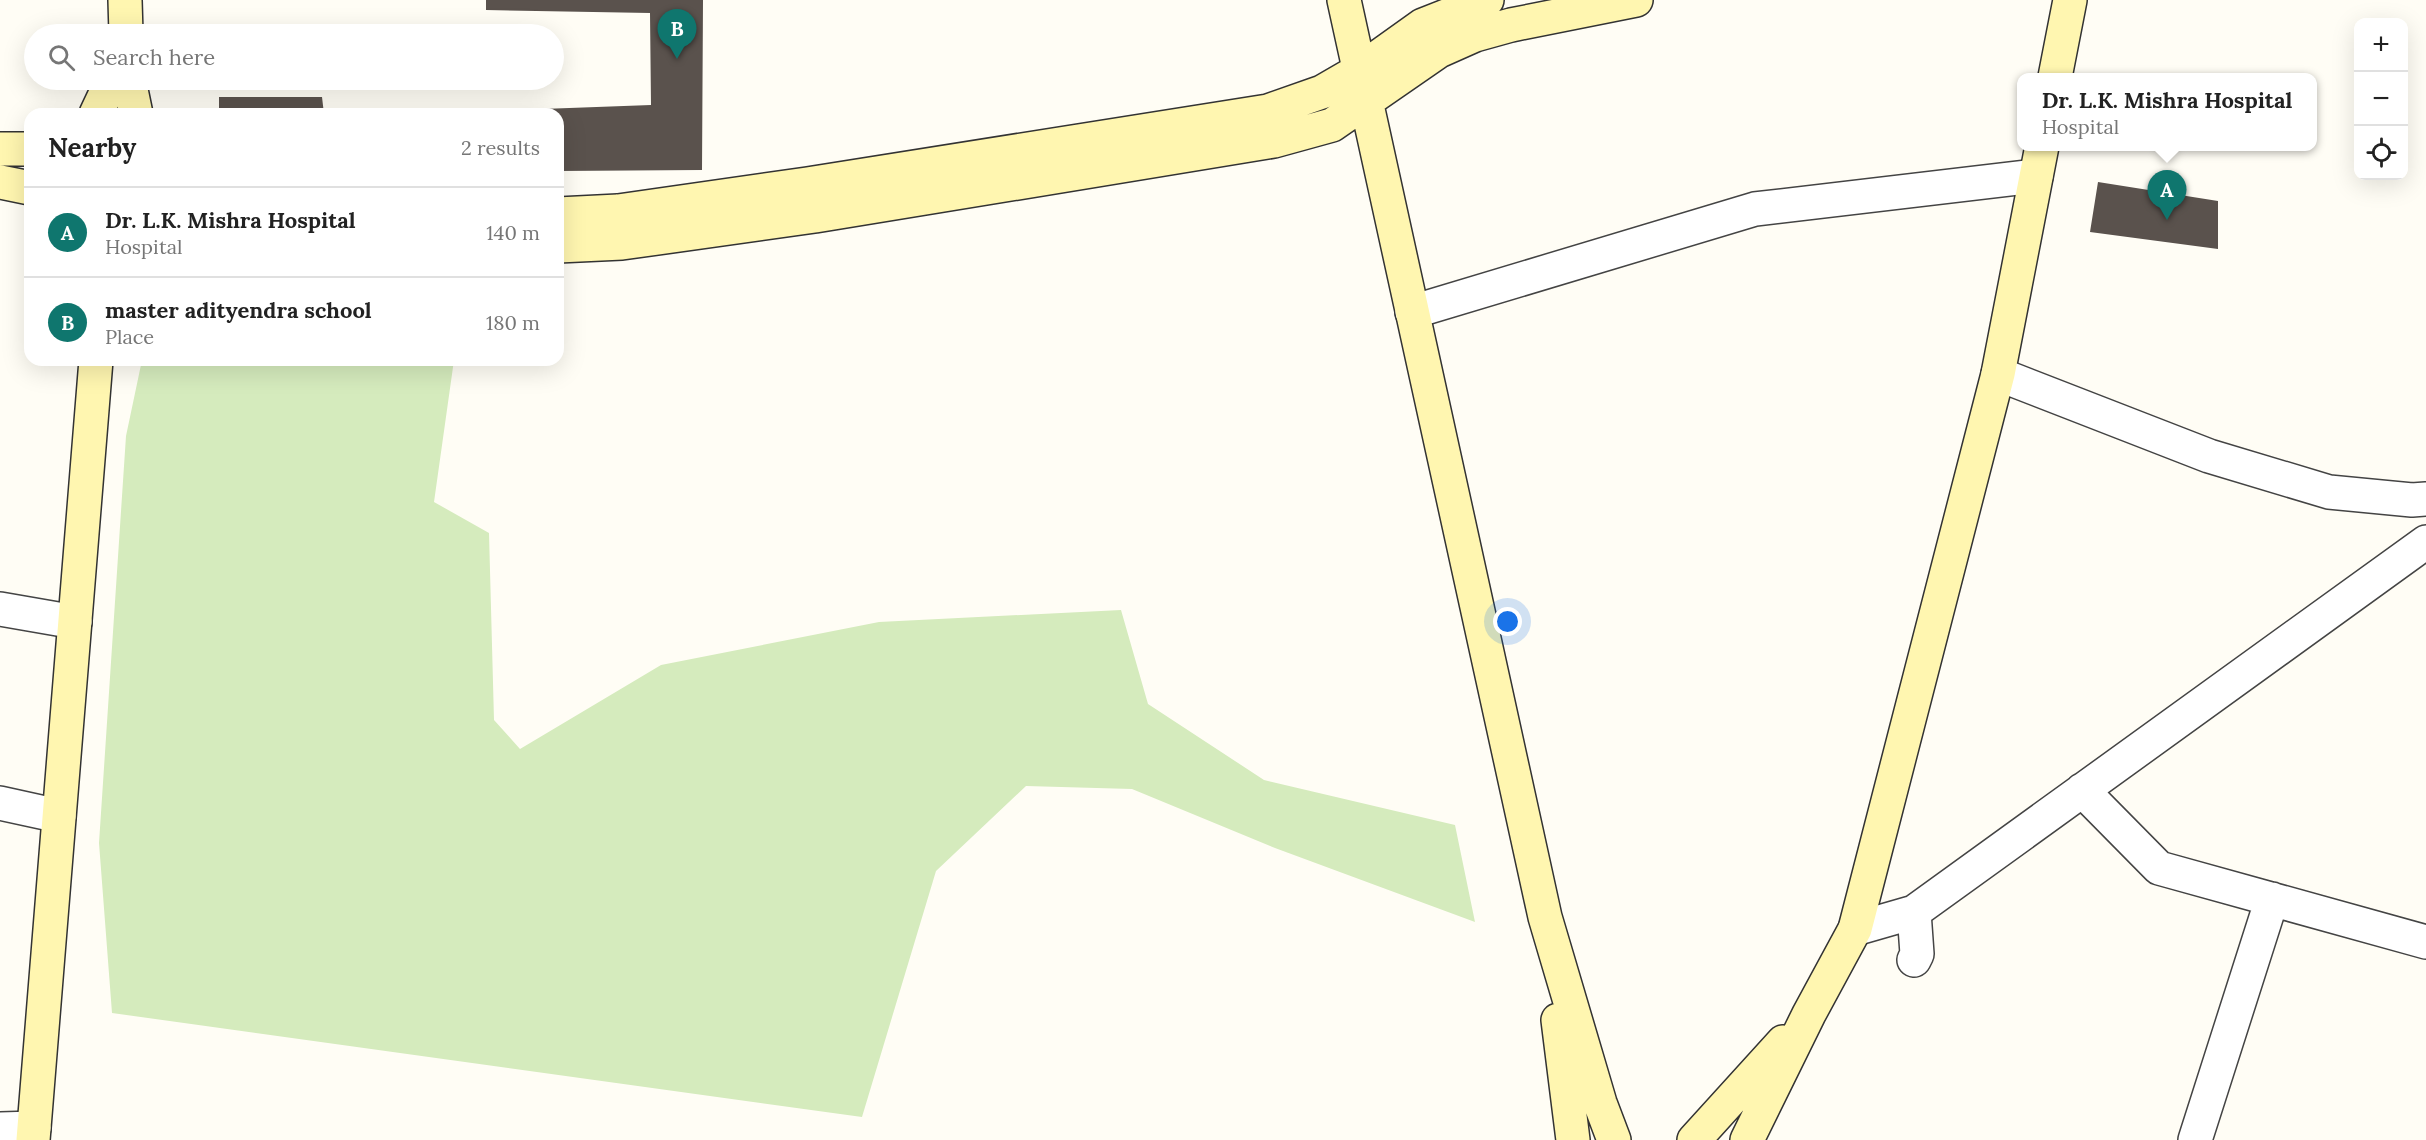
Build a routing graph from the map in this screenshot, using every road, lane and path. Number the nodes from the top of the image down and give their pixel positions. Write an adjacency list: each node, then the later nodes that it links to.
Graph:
1 (1344, 0): 5 (main road)
2 (1487, 0): 5 (main road)
3 (1636, 0): 9 (main road)
4 (2070, 0): 6 (main road)
5 (1360, 70): 9 (main road); 17 (main road)
6 (2056, 73)
7 (107, 90): 10 (main road)
8 (131, 90): 11 (main road)
9 (1366, 103): 18 (main road); 19 (main road)
10 (99, 108)
11 (135, 108)
12 (0, 149): 13 (main road)
13 (24, 149)
14 (2039, 161): 19 (street); 21 (main road)
15 (0, 182): 16 (main road)
16 (24, 187)
17 (564, 214)
18 (564, 246)
19 (1412, 312): 31 (main road)
20 (96, 366): 25 (main road)
21 (1998, 374): 22 (street); 32 (main road)
22 (2426, 499)
23 (2426, 542): 26 (street)
24 (0, 609): 25 (street)
25 (75, 622): 28 (main road)
26 (2082, 790): 29 (street); 30 (street)
27 (0, 803): 28 (street)
28 (59, 816): 37 (main road)
29 (2272, 899): 33 (street); 42 (street)
30 (1914, 912): 32 (street); 34 (street)
31 (1545, 917): 38 (main road); 39 (main road)
32 (1855, 928): 35 (main road)
33 (2426, 942)
34 (1914, 960)
35 (1809, 1014): 40 (main road); 41 (main road)
36 (0, 1129): 37 (street)
37 (34, 1134)
38 (1573, 1140)
39 (1614, 1140)
40 (1694, 1140)
41 (1747, 1140)
42 (2195, 1140)

